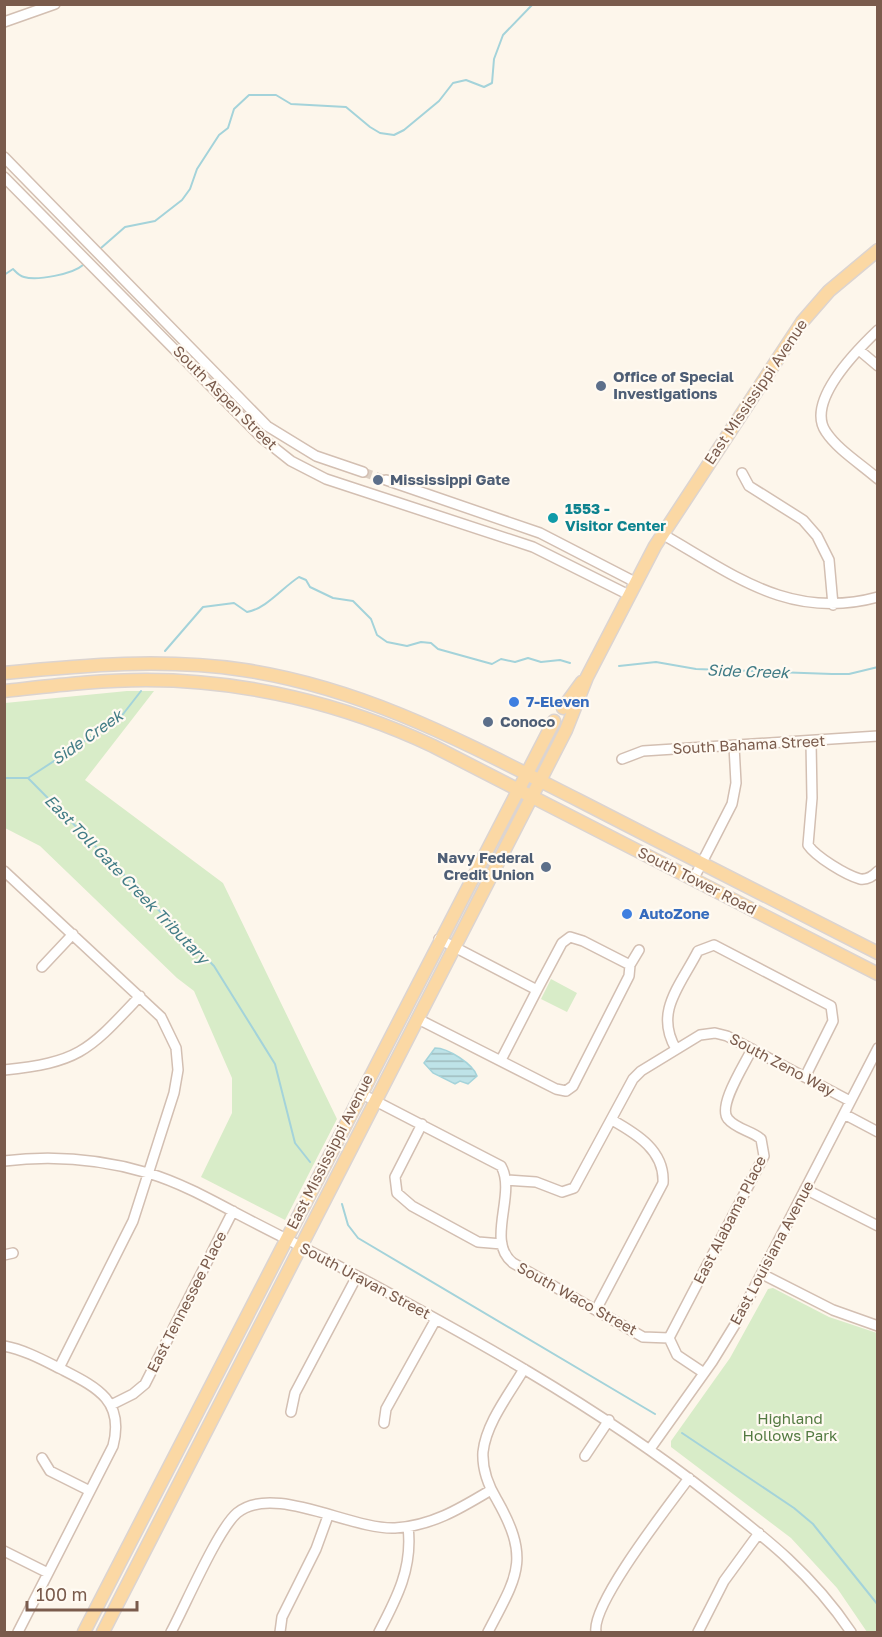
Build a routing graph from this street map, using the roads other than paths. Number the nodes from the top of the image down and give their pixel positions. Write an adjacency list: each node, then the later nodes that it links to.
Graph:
1 (55, 4): 2 (street)
2 (4, 22)
3 (4, 157): 5 (street, South Aspen Street)
4 (4, 177): 6 (street, South Aspen Street)
5 (26, 180): 6 (street); 11 (street, South Aspen Street)
6 (16, 189): 17 (street, South Aspen Street)
7 (878, 250): 18 (main road, East Mississippi Avenue)
8 (878, 330): 9 (street)
9 (859, 350): 10 (street); 13 (street)
10 (878, 366)
11 (363, 472)
12 (742, 473): 23 (street)
13 (878, 479)
14 (387, 480): 15 (street)
15 (486, 513): 16 (street); 17 (street)
16 (510, 521): 19 (street); 20 (street)
17 (480, 531): 19 (street, South Aspen Street)
18 (663, 534): 20 (main road, East Mississippi Avenue); 23 (street)
19 (504, 538): 21 (street, South Aspen Street)
20 (635, 582): 21 (main road, East Mississippi Avenue)
21 (629, 595): 25 (main road, East Mississippi Avenue)
22 (878, 597): 23 (street)
23 (833, 605)
24 (4, 673): 29 (main road, South Tower Road)
25 (587, 677): 27 (main road, East Mississippi Avenue); 36 (main road, East Mississippi Avenue)
26 (4, 691): 28 (main road)
27 (563, 708): 30 (street, East Mississippi Avenue)
28 (342, 711): 29 (main road); 37 (main road, South Tower Road)
29 (411, 717): 35 (main road, South Tower Road)
30 (554, 722): 35 (main road, East Mississippi Avenue)
31 (878, 736): 32 (street, South Bahama Street)
32 (811, 742): 33 (street, South Bahama Street); 41 (street)
33 (734, 746): 34 (street, South Bahama Street); 39 (street)
34 (622, 759)
35 (525, 773): 36 (main road, South Tower Road); 37 (main road, East Mississippi Avenue)
36 (540, 781): 38 (main road, East Mississippi Avenue); 39 (main road, South Tower Road)
37 (516, 789): 38 (main road, South Tower Road); 44 (main road, East Mississippi Avenue)
38 (531, 797): 42 (main road, South Tower Road); 45 (main road, East Mississippi Avenue)
39 (702, 864): 42 (street); 47 (main road, South Tower Road)
40 (4, 871): 43 (street)
41 (878, 872)
42 (693, 880): 50 (main road, South Tower Road)
43 (73, 934): 49 (street); 52 (street)
44 (440, 939): 45 (street); 60 (main road, East Mississippi Avenue)
45 (455, 947): 51 (street); 53 (main road, East Mississippi Avenue)
46 (639, 950): 48 (street)
47 (878, 953)
48 (630, 965): 51 (street); 57 (street)
49 (42, 967)
50 (878, 974)
51 (537, 990): 57 (street)
52 (140, 996): 58 (street); 68 (street)
53 (418, 1019): 57 (street); 61 (main road, East Mississippi Avenue)
54 (878, 1048): 62 (street, East Louisiana Avenue)
55 (676, 1049): 56 (street, South Zeno Way); 59 (street); 64 (street, South Zeno Way)
56 (752, 1049): 59 (street, South Zeno Way); 81 (street, East Alabama Place)
57 (501, 1060)
58 (4, 1070)
59 (805, 1077): 62 (street, South Zeno Way)
60 (360, 1093): 61 (street); 73 (main road, East Mississippi Avenue)
61 (376, 1101): 65 (street); 75 (main road, East Mississippi Avenue)
62 (850, 1101): 63 (street, East Louisiana Avenue)
63 (844, 1114): 66 (street); 70 (street, East Louisiana Avenue)
64 (612, 1120): 69 (street, South Zeno Way); 78 (street)
65 (422, 1124): 69 (street); 74 (street)
66 (878, 1132)
67 (4, 1161): 68 (street, South Uravan Street)
68 (149, 1173): 71 (street, South Uravan Street); 83 (street)
69 (506, 1180): 74 (street)
70 (806, 1189): 72 (street); 76 (street, East Louisiana Avenue)
71 (233, 1211): 73 (street, South Uravan Street); 86 (street, East Tennessee Place)
72 (878, 1226)
73 (286, 1239): 75 (street, South Uravan Street); 102 (main road, East Mississippi Avenue)
74 (502, 1244): 78 (street, South Waco Street)
75 (301, 1246): 77 (street, South Uravan Street); 103 (main road, East Mississippi Avenue)
76 (762, 1274): 80 (street); 85 (street, East Louisiana Avenue)
77 (357, 1276): 79 (street, South Uravan Street); 87 (street)
78 (596, 1310): 81 (street, South Waco Street)
79 (436, 1319): 84 (street, South Uravan Street); 89 (street)
80 (878, 1326)
81 (669, 1338): 85 (street)
82 (4, 1346): 83 (street)
83 (59, 1368): 86 (street)
84 (524, 1369): 88 (street, South Uravan Street); 94 (street)
85 (704, 1373): 90 (street, East Louisiana Avenue)
86 (111, 1405): 95 (street)
87 (291, 1412)
88 (609, 1420): 90 (street, South Uravan Street); 91 (street)
89 (384, 1424)
90 (650, 1449): 93 (street, South Uravan Street)
91 (585, 1456)
92 (42, 1458): 95 (street)
93 (689, 1478): 98 (street, South Uravan Street); 108 (street)
94 (491, 1490): 97 (street); 107 (street)
95 (90, 1491): 100 (street)
96 (328, 1516): 97 (street); 104 (street); 105 (street)
97 (408, 1527): 106 (street)
98 (759, 1533): 109 (street); 110 (street, South Uravan Street)
99 (4, 1551): 100 (street)
100 (48, 1573): 101 (street)
101 (18, 1632)
102 (84, 1632)
103 (103, 1632)
104 (171, 1632)
105 (280, 1632)
106 (379, 1632)
107 (488, 1632)
108 (596, 1632)
109 (698, 1632)
110 (850, 1632)

